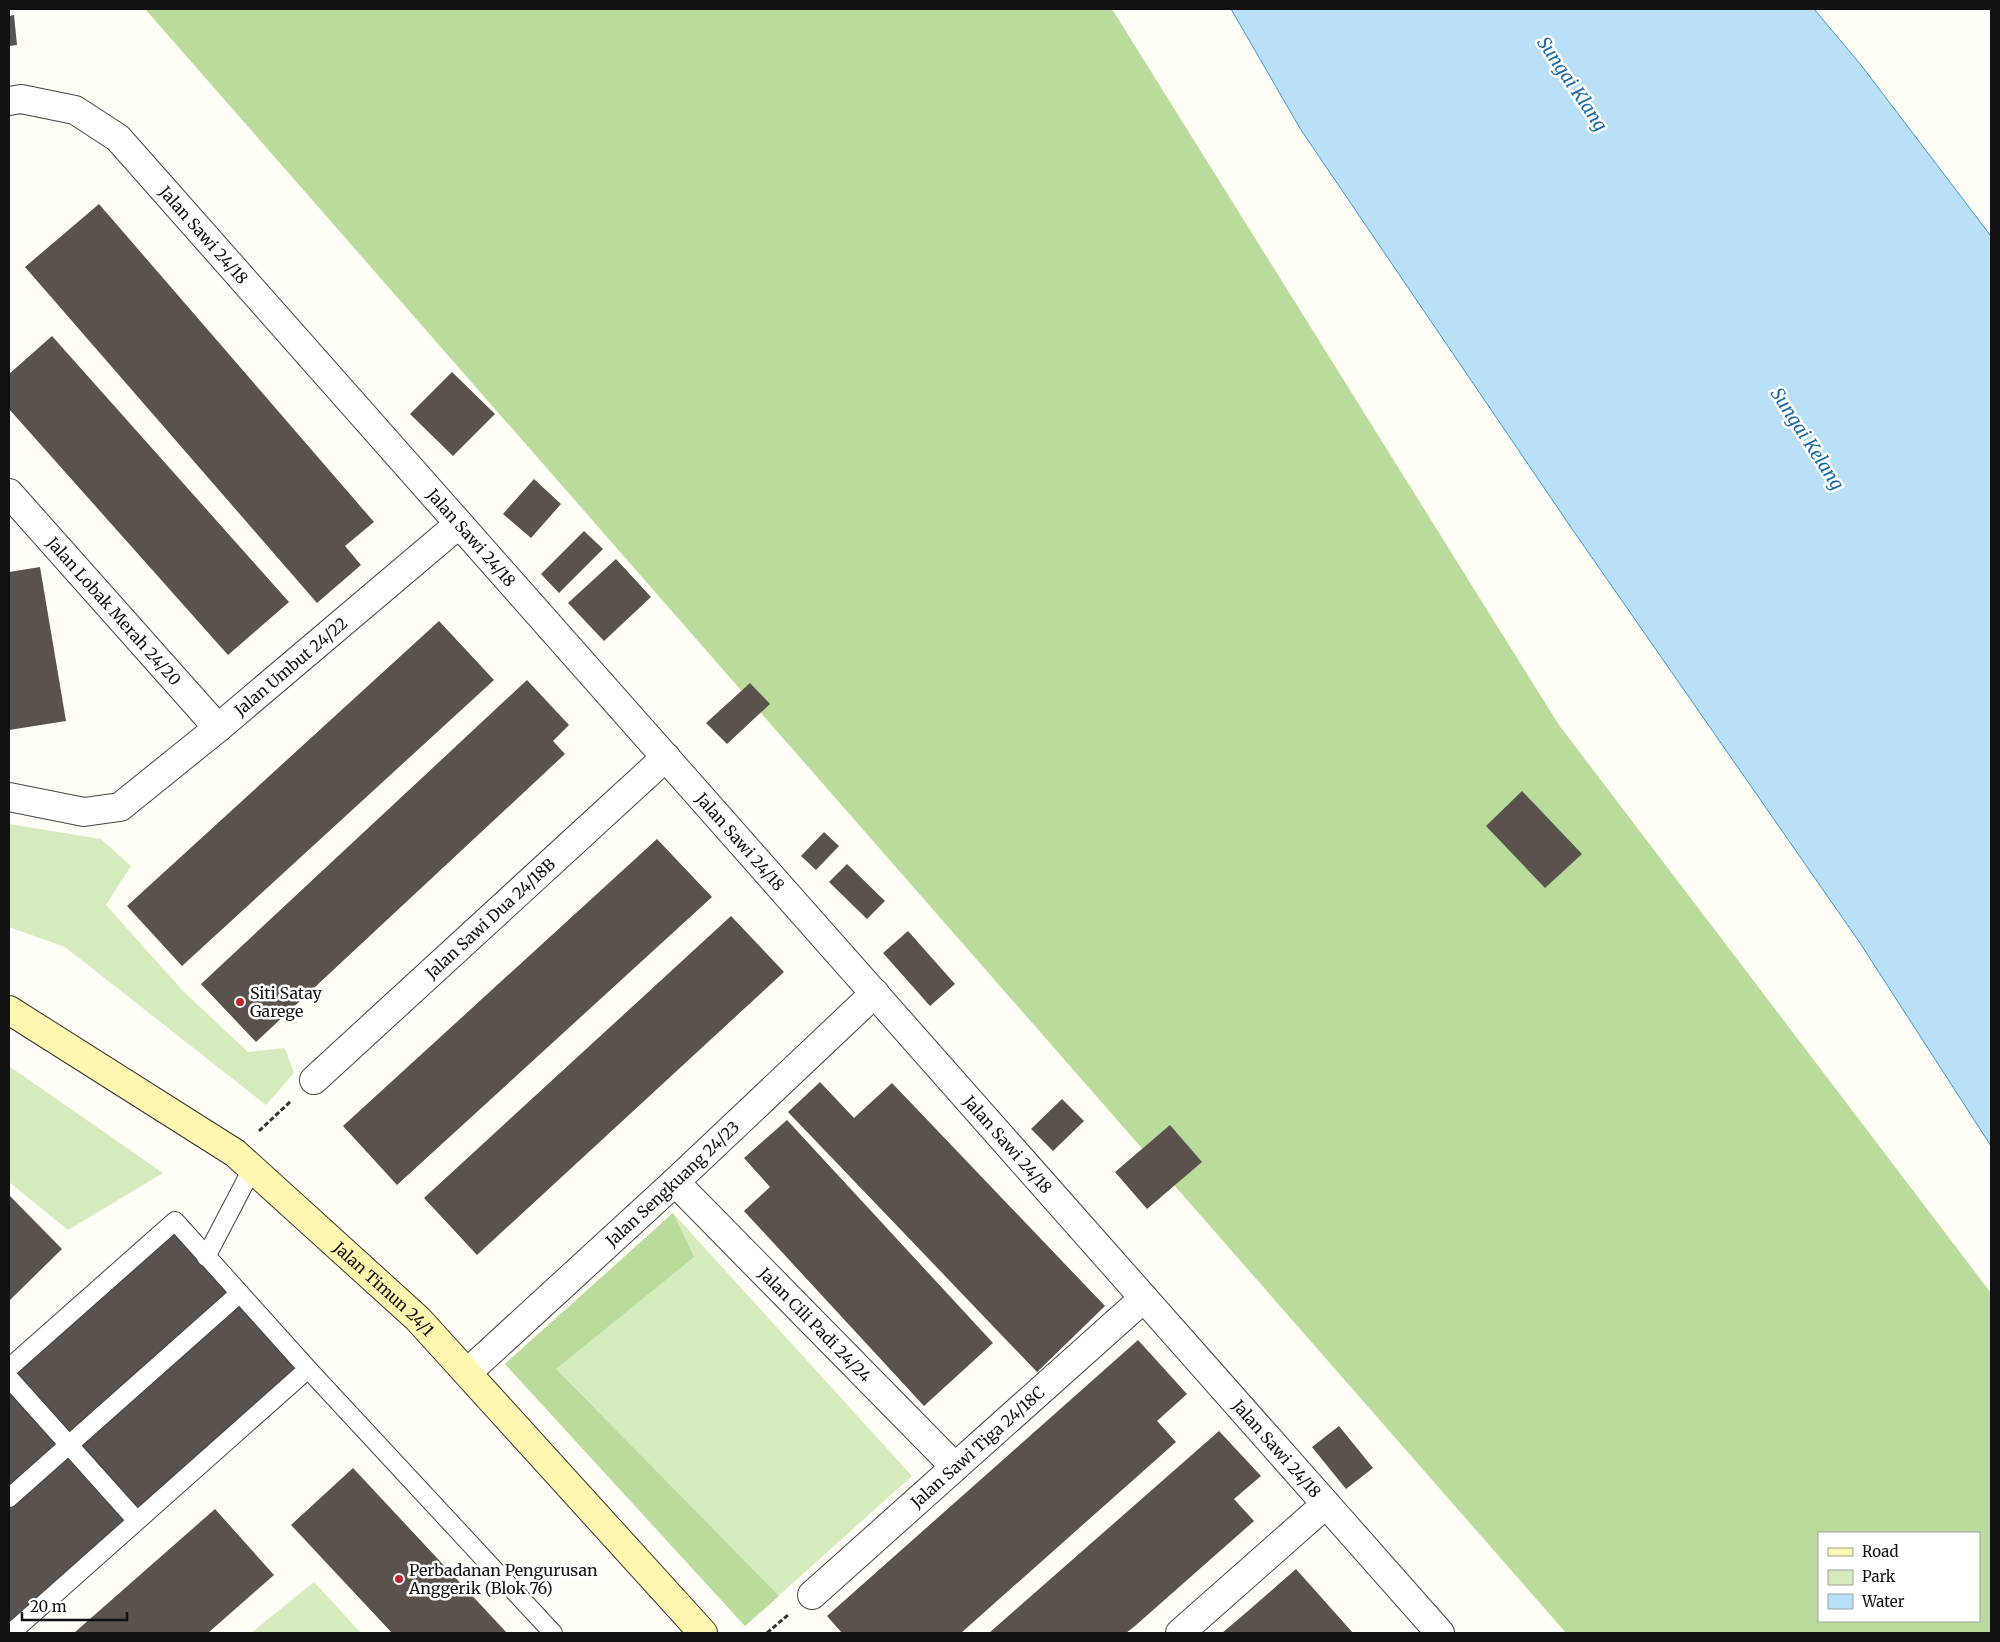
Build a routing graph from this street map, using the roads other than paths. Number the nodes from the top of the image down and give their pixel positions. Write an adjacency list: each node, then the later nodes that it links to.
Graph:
1 (9, 101): 3 (street, Jalan Sawi 24/18)
2 (9, 493): 4 (street, Jalan Lobak Merah 24/20)
3 (459, 524): 4 (street, Jalan Umbut 24/22); 5 (street, Jalan Sawi 24/18)
4 (218, 728): 6 (street, Jalan Umbut 24/22)
5 (666, 757): 7 (street, Jalan Sawi 24/18); 9 (street, Jalan Sawi Dua 24/18B)
6 (9, 797)
7 (875, 993): 11 (street, Jalan Sengkuang 24/23); 14 (street, Jalan Sawi 24/18)
8 (9, 1010): 10 (street, Jalan Timun 24/1)
9 (314, 1080)
10 (243, 1161): 12 (lane); 17 (street, Jalan Timun 24/1)
11 (676, 1182): 17 (street, Jalan Sengkuang 24/23); 20 (street, Jalan Cili Padi 24/24)
12 (206, 1256): 13 (lane); 15 (lane)
13 (240, 1293): 16 (lane); 19 (lane)
14 (1144, 1298): 20 (street, Jalan Sawi Tiga 24/18C); 22 (street, Jalan Sawi 24/18)
15 (9, 1368)
16 (308, 1369): 23 (lane); 26 (lane)
17 (468, 1372): 27 (street, Jalan Timun 24/1)
18 (9, 1378): 19 (lane)
19 (69, 1445): 21 (lane); 23 (lane)
20 (955, 1467): 24 (street, Jalan Sawi Tiga 24/18C)
21 (9, 1498)
22 (1326, 1504): 28 (street); 29 (street, Jalan Sawi 24/18)
23 (137, 1521): 25 (lane)
24 (812, 1594)
25 (11, 1633)
26 (553, 1633)
27 (703, 1633)
28 (1180, 1633)
29 (1440, 1633)

